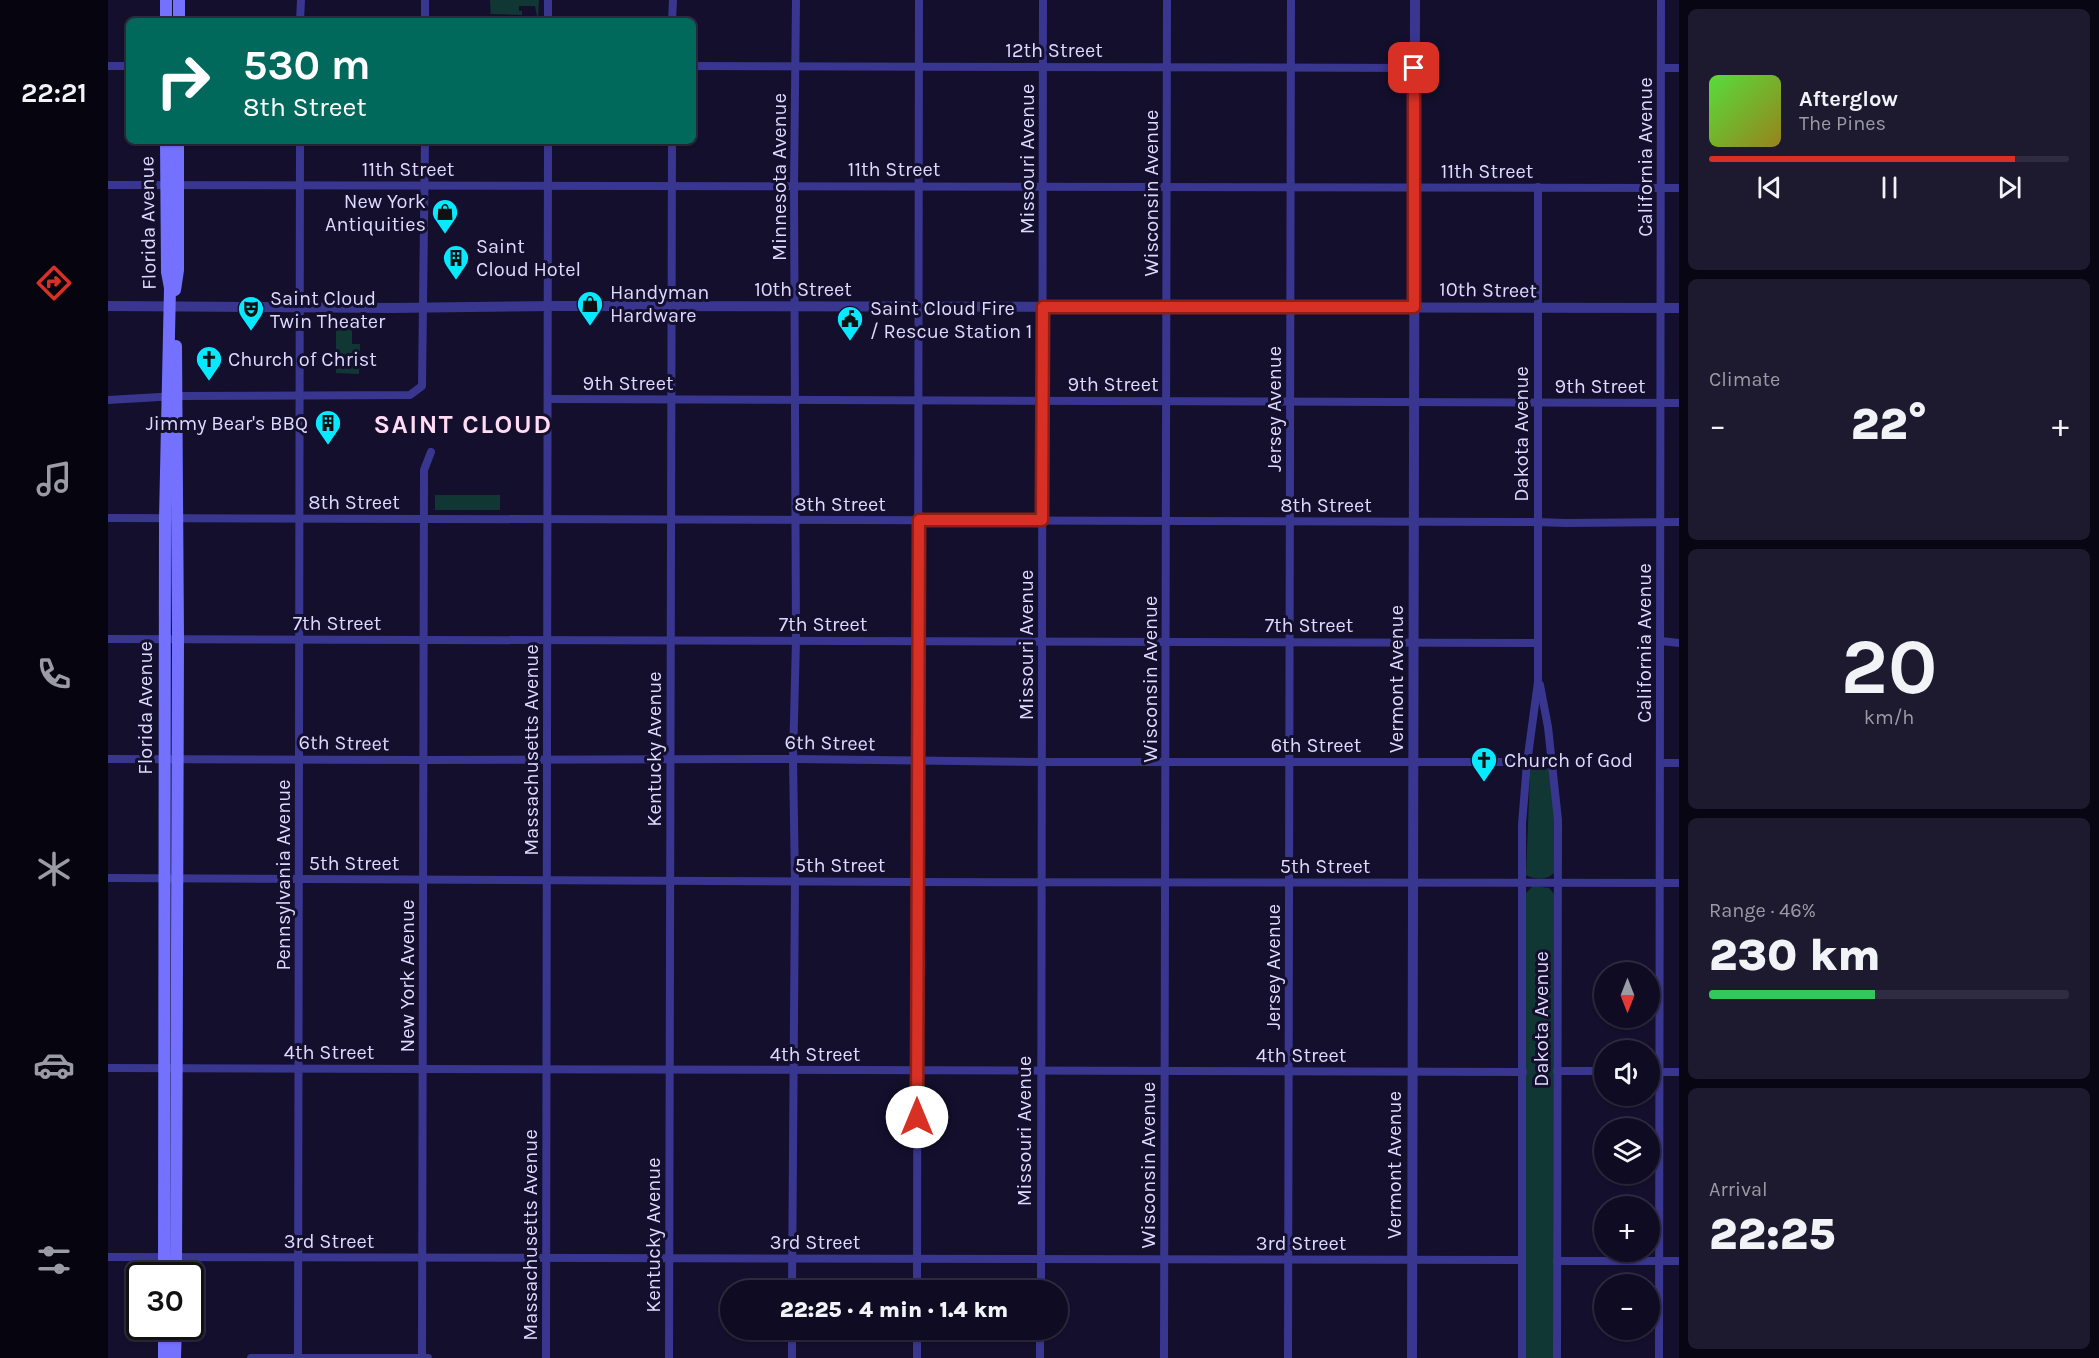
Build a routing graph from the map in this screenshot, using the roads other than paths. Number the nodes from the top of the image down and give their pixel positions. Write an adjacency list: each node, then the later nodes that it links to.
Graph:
1 (301, 0): 12 (street)
2 (425, 0): 13 (street)
3 (548, 0): 14 (street)
4 (672, 0): 15 (street)
5 (796, 0): 16 (street, Minnesota Avenue)
6 (919, 0): 20 (street)
7 (1043, 0): 21 (street, Missouri Avenue)
8 (1167, 0): 22 (street, Wisconsin Avenue)
9 (1291, 0): 23 (street, Jersey Avenue)
10 (1415, 0): 24 (street, Vermont Avenue)
11 (1661, 0): 25 (street, California Avenue)
12 (300, 18)
13 (425, 18)
14 (548, 18)
15 (672, 18)
16 (796, 65): 19 (street, 12th Street); 20 (street, 12th Street); 39 (street, Minnesota Avenue)
17 (108, 66): 18 (street)
18 (126, 66)
19 (696, 66)
20 (919, 66): 21 (street, 12th Street); 40 (street)
21 (1044, 67): 22 (street, 12th Street); 41 (street, Missouri Avenue)
22 (1167, 67): 23 (street, 12th Street); 42 (street, Wisconsin Avenue)
23 (1291, 67): 24 (street, 12th Street); 43 (street, Jersey Avenue)
24 (1414, 68): 44 (street, Vermont Avenue)
25 (1662, 68): 26 (street); 46 (street, California Avenue)
26 (1679, 68)
27 (166, 144): 33 (main road, Florida Avenue)
28 (178, 144): 33 (main road, Florida Avenue)
29 (300, 144): 34 (street, Pennsylvania Avenue)
30 (425, 144): 38 (street)
31 (548, 144): 36 (street, Massachusetts Avenue)
32 (672, 144): 37 (street, Kentucky Avenue)
33 (172, 184): 34 (street, 11th Street); 35 (street, 11th Street); 49 (main road, Florida Avenue)
34 (299, 184): 38 (street, 11th Street); 51 (street, Pennsylvania Avenue)
35 (108, 185)
36 (548, 185): 37 (street, 11th Street); 38 (street, 11th Street); 52 (street, Massachusetts Avenue)
37 (672, 185): 39 (street, 11th Street); 50 (street, Kentucky Avenue)
38 (424, 186): 59 (street)
39 (794, 186): 40 (street, 11th Street); 53 (street, Minnesota Avenue)
40 (918, 186): 41 (street, 11th Street); 54 (street)
41 (1043, 186): 42 (street, 11th Street); 55 (street, Missouri Avenue)
42 (1167, 186): 43 (street, 11th Street); 56 (street, Wisconsin Avenue)
43 (1290, 186): 44 (street, 11th Street); 57 (street, Jersey Avenue)
44 (1414, 187): 45 (street, 11th Street); 58 (street, Vermont Avenue)
45 (1538, 187): 46 (street, 11th Street); 60 (street, Dakota Avenue)
46 (1661, 188): 47 (street, 11th Street); 61 (street, California Avenue)
47 (1679, 188)
48 (108, 306): 49 (street, 10th Street)
49 (172, 306): 51 (street, 10th Street); 64 (main road, Florida Avenue)
50 (671, 306): 52 (street, 10th Street); 53 (street, 10th Street); 67 (street, Kentucky Avenue)
51 (300, 307): 59 (street, 10th Street); 63 (street, Pennsylvania Avenue)
52 (548, 307): 59 (street, 10th Street); 65 (street, Massachusetts Avenue)
53 (795, 307): 54 (street, 10th Street); 68 (street, Minnesota Avenue)
54 (919, 307): 55 (street, 10th Street); 69 (street)
55 (1043, 307): 56 (street, 10th Street); 70 (street, Missouri Avenue)
56 (1167, 307): 57 (street, 10th Street); 71 (street, Wisconsin Avenue)
57 (1290, 307): 58 (street, 10th Street); 72 (street, Jersey Avenue)
58 (1414, 307): 60 (street, 10th Street); 73 (street, Vermont Avenue)
59 (423, 308): 63 (street)
60 (1538, 308): 61 (street, 10th Street); 74 (street, Dakota Avenue)
61 (1662, 308): 62 (street, 10th Street); 75 (street, California Avenue)
62 (1679, 308)
63 (301, 396): 64 (street); 80 (street, Pennsylvania Avenue)
64 (172, 397): 66 (street); 79 (main road, Florida Avenue)
65 (548, 399): 67 (street, 9th Street); 82 (street, Massachusetts Avenue)
66 (108, 400)
67 (672, 400): 68 (street, 9th Street); 83 (street, Kentucky Avenue)
68 (795, 400): 69 (street, 9th Street); 84 (street, Minnesota Avenue)
69 (919, 401): 70 (street, 9th Street); 85 (street)
70 (1042, 401): 71 (street, 9th Street); 86 (street, Missouri Avenue)
71 (1166, 401): 72 (street, 9th Street); 87 (street, Wisconsin Avenue)
72 (1290, 401): 73 (street, 9th Street); 88 (street, Jersey Avenue)
73 (1414, 402): 74 (street, 9th Street); 89 (street, Vermont Avenue)
74 (1537, 402): 75 (street, 9th Street); 90 (street, Dakota Avenue)
75 (1661, 402): 76 (street, 9th Street); 91 (street, California Avenue)
76 (1679, 403)
77 (431, 452): 81 (street, New York Avenue)
78 (108, 518): 79 (street, 8th Street)
79 (171, 518): 80 (street, 8th Street); 94 (main road, Florida Avenue)
80 (298, 519): 81 (street, 8th Street); 95 (street, Pennsylvania Avenue)
81 (424, 519): 82 (street, 8th Street); 96 (street, New York Avenue)
82 (548, 519): 83 (street, 8th Street); 97 (street, Massachusetts Avenue)
83 (672, 519): 84 (street, 8th Street); 98 (street, Kentucky Avenue)
84 (795, 520): 85 (street, 8th Street); 99 (street, Minnesota Avenue)
85 (919, 520): 86 (street, 8th Street); 100 (street)
86 (1042, 520): 87 (street, 8th Street); 101 (street, Missouri Avenue)
87 (1166, 521): 88 (street, 8th Street); 103 (street, Wisconsin Avenue)
88 (1290, 521): 89 (street, 8th Street); 104 (street, Jersey Avenue)
89 (1414, 522): 90 (street, 8th Street); 105 (street, Vermont Avenue)
90 (1537, 522): 91 (street, 8th Street); 106 (street, Dakota Avenue)
91 (1660, 522): 92 (street, 8th Street); 102 (street, California Avenue)
92 (1679, 522)
93 (108, 639): 94 (street, 7th Street)
94 (171, 639): 95 (street, 7th Street); 110 (main road, Florida Avenue)
95 (300, 639): 96 (street, 7th Street); 111 (street, Pennsylvania Avenue)
96 (424, 640): 97 (street, 7th Street); 113 (street, New York Avenue)
97 (548, 640): 98 (street, 7th Street); 114 (street, Massachusetts Avenue)
98 (671, 640): 99 (street, 7th Street); 115 (street, Kentucky Avenue)
99 (796, 640): 100 (street, 7th Street); 112 (street, Minnesota Avenue)
100 (919, 641): 101 (street, 7th Street); 116 (street)
101 (1042, 641): 103 (street, 7th Street); 117 (street, Missouri Avenue)
102 (1661, 641): 107 (street); 123 (street, California Avenue)
103 (1166, 642): 104 (street, 7th Street); 118 (street, Wisconsin Avenue)
104 (1290, 642): 105 (street, 7th Street); 119 (street, Jersey Avenue)
105 (1413, 642): 106 (street, 7th Street); 120 (street, Vermont Avenue)
106 (1537, 643): 108 (street, Dakota Avenue)
107 (1679, 643)
108 (1538, 682): 121 (street, Dakota Avenue); 122 (street, Dakota Avenue)
109 (108, 759): 110 (street, 6th Street)
110 (171, 759): 111 (street, 6th Street); 126 (main road, Florida Avenue)
111 (299, 759): 113 (street, 6th Street); 127 (street, Pennsylvania Avenue)
112 (793, 759): 115 (street, 6th Street); 116 (street, 6th Street); 131 (street, Minnesota Avenue)
113 (424, 760): 114 (street, 6th Street); 128 (street, New York Avenue)
114 (547, 760): 115 (street, 6th Street); 129 (street, Massachusetts Avenue)
115 (671, 760): 130 (street, Kentucky Avenue)
116 (918, 761): 117 (street, 6th Street); 132 (street)
117 (1043, 762): 118 (street, 6th Street); 133 (street, Missouri Avenue)
118 (1166, 762): 119 (street, 6th Street); 134 (street, Wisconsin Avenue)
119 (1290, 762): 120 (street, 6th Street); 137 (street, Jersey Avenue)
120 (1414, 762): 122 (street, 6th Street); 135 (street, Vermont Avenue)
121 (1552, 762): 122 (street, 6th Street); 138 (street, Dakota Avenue)
122 (1527, 763): 136 (street, Dakota Avenue)
123 (1660, 763): 124 (street); 139 (street, California Avenue)
124 (1679, 763)
125 (108, 878): 126 (street, 5th Street)
126 (170, 878): 127 (street, 5th Street); 143 (main road, Florida Avenue); 144 (main road, Florida Avenue)
127 (300, 880): 128 (street, 5th Street); 145 (street, Pennsylvania Avenue)
128 (423, 880): 129 (street, 5th Street); 147 (street, New York Avenue)
129 (548, 880): 130 (street, 5th Street); 146 (street, Massachusetts Avenue)
130 (670, 881): 131 (street, 5th Street); 148 (street, Kentucky Avenue)
131 (795, 882): 132 (street, 5th Street); 149 (street, Minnesota Avenue)
132 (919, 882): 133 (street, 5th Street); 150 (street)
133 (1042, 882): 134 (street, 5th Street); 151 (street, Missouri Avenue)
134 (1166, 882): 137 (street, 5th Street); 155 (street, Wisconsin Avenue)
135 (1413, 882): 136 (street, 5th Street); 137 (street, 5th Street); 156 (street, Vermont Avenue)
136 (1522, 882): 138 (street, 5th Street); 157 (street, Dakota Avenue)
137 (1290, 883): 152 (street, Jersey Avenue)
138 (1557, 883): 139 (street, 5th Street); 153 (street, Dakota Avenue)
139 (1660, 883): 140 (street, 5th Street); 141 (street, California Avenue)
140 (1679, 883)
141 (1656, 1040)
142 (108, 1068): 143 (street, 4th Street)
143 (164, 1068): 144 (street, 4th Street); 162 (main road, Florida Avenue)
144 (177, 1068): 145 (street, 4th Street); 162 (main road, Florida Avenue)
145 (299, 1068): 147 (street, 4th Street); 164 (street, Pennsylvania Avenue)
146 (547, 1068): 147 (street, 4th Street); 148 (street, 4th Street); 166 (street, Massachusetts Avenue)
147 (423, 1069): 165 (street, New York Avenue)
148 (670, 1069): 149 (street, 4th Street); 167 (street, Kentucky Avenue)
149 (793, 1070): 150 (street, 4th Street); 168 (street, Minnesota Avenue)
150 (917, 1070): 151 (street, 4th Street); 169 (street)
151 (1041, 1071): 155 (street, 4th Street); 170 (street, Missouri Avenue)
152 (1288, 1071): 155 (street, 4th Street); 156 (street, 4th Street); 172 (street, Jersey Avenue)
153 (1557, 1071): 154 (street); 175 (street, Dakota Avenue)
154 (1594, 1071)
155 (1164, 1072): 171 (street, Wisconsin Avenue)
156 (1412, 1072): 157 (street, 4th Street); 173 (street, Vermont Avenue)
157 (1523, 1072): 174 (street, Dakota Avenue)
158 (1660, 1072): 159 (street)
159 (1679, 1072)
160 (1656, 1106): 161 (street, California Avenue)
161 (1658, 1196)
162 (170, 1256): 163 (street, 3rd Street); 164 (street, 3rd Street); 179 (main road, Florida Avenue); 180 (main road, Florida Avenue)
163 (108, 1257)
164 (298, 1257): 165 (street, 3rd Street); 193 (street, Pennsylvania Avenue)
165 (422, 1257): 166 (street, 3rd Street); 194 (street, New York Avenue)
166 (547, 1257): 167 (street, 3rd Street); 196 (street, Massachusetts Avenue)
167 (670, 1258): 168 (street, 3rd Street); 197 (street, Kentucky Avenue)
168 (792, 1258): 169 (street, 3rd Street); 182 (street, Minnesota Avenue)
169 (917, 1259): 170 (street, 3rd Street); 183 (street)
170 (1041, 1259): 171 (street, 3rd Street); 184 (street, Missouri Avenue)
171 (1164, 1259): 172 (street, 3rd Street); 201 (street, Wisconsin Avenue)
172 (1288, 1260): 173 (street, 3rd Street); 202 (street, Jersey Avenue)
173 (1413, 1260): 174 (street, 3rd Street); 203 (street, Vermont Avenue)
174 (1522, 1260): 204 (street, Dakota Avenue)
175 (1557, 1261): 176 (street); 205 (street, Dakota Avenue)
176 (1594, 1261)
177 (1660, 1261): 178 (street)
178 (1679, 1261)
179 (168, 1262)
180 (172, 1262)
181 (1659, 1262): 206 (street, California Avenue)
182 (792, 1280)
183 (917, 1280)
184 (1041, 1280)
185 (164, 1340): 190 (main road)
186 (176, 1340): 191 (main road)
187 (792, 1340): 198 (street)
188 (917, 1340): 199 (street)
189 (1040, 1340): 200 (street)
190 (164, 1358)
191 (176, 1358)
192 (251, 1358): 193 (street)
193 (298, 1358): 194 (street)
194 (422, 1358): 195 (street)
195 (428, 1358)
196 (546, 1358)
197 (669, 1358)
198 (792, 1358)
199 (917, 1358)
200 (1040, 1358)
201 (1164, 1358)
202 (1288, 1358)
203 (1412, 1358)
204 (1522, 1358)
205 (1557, 1358)
206 (1659, 1358)

